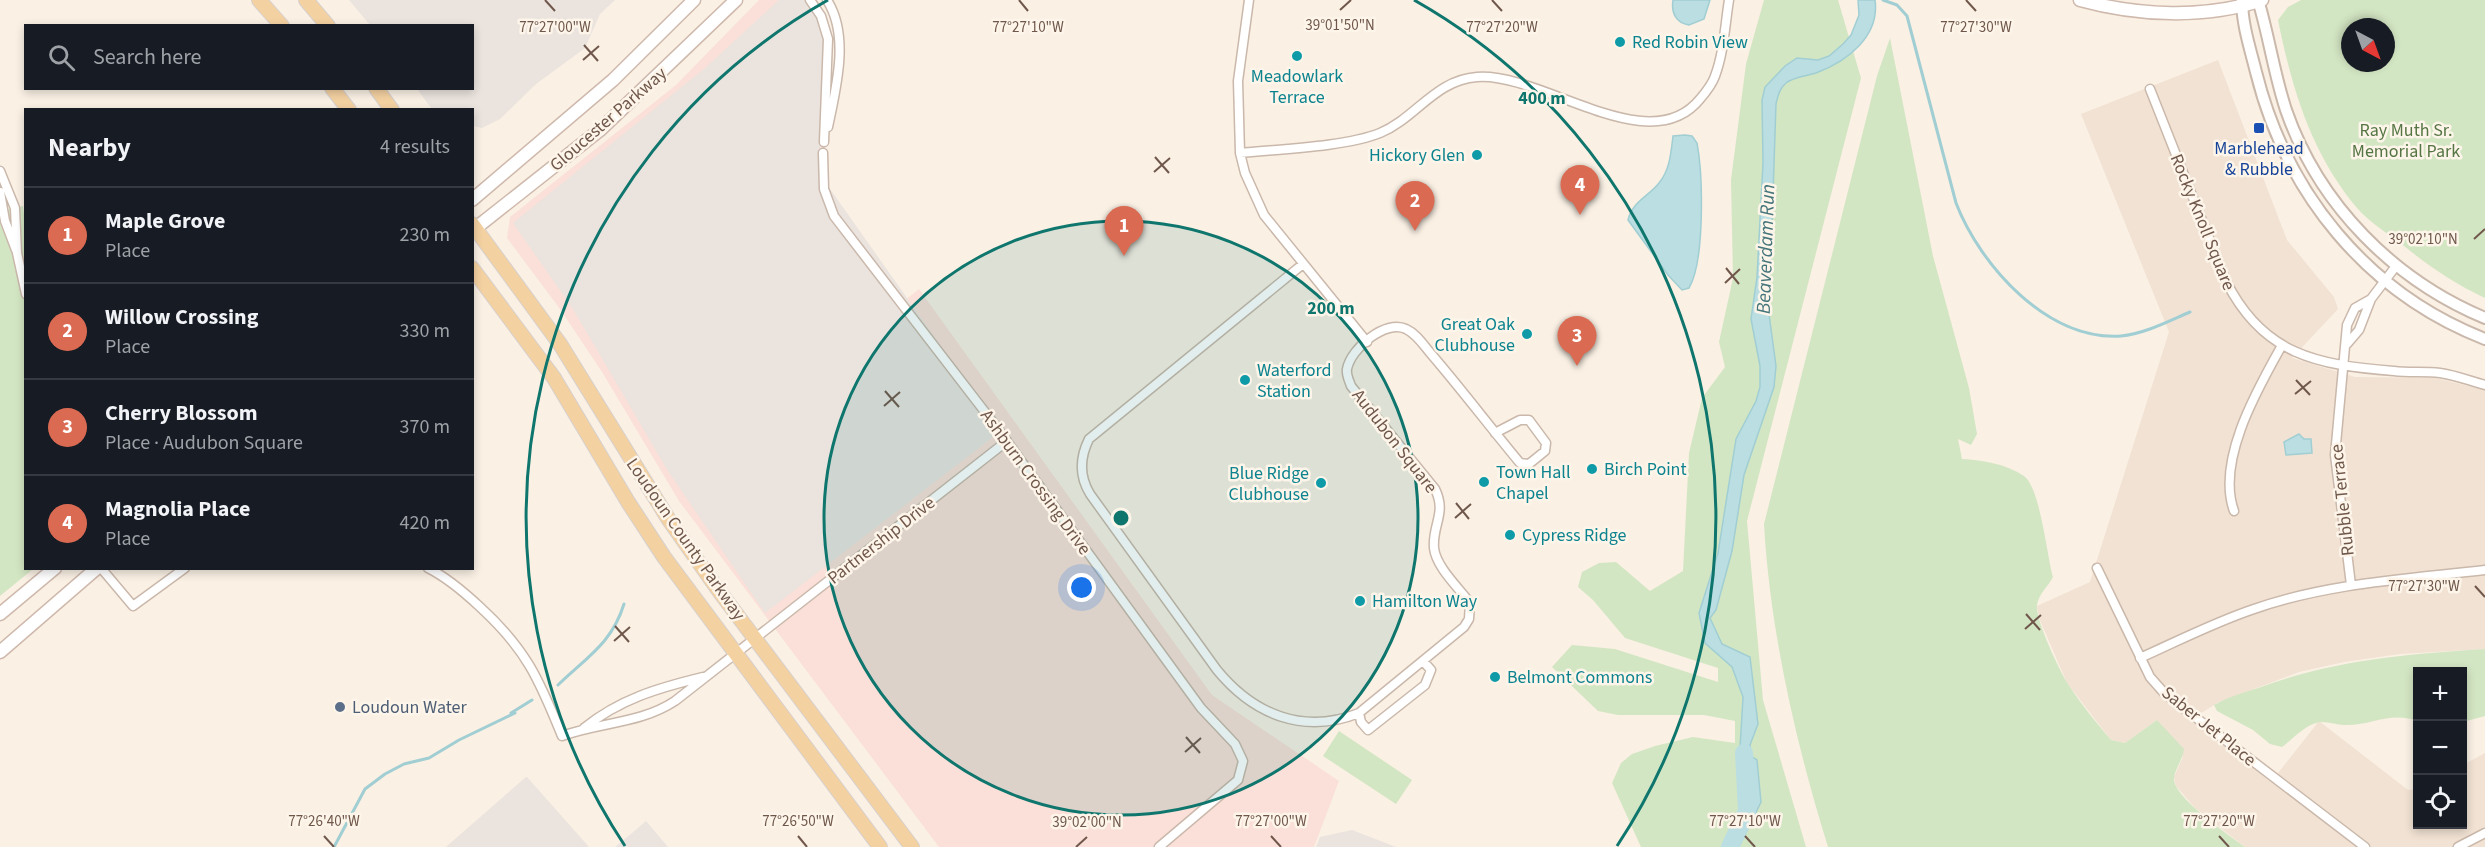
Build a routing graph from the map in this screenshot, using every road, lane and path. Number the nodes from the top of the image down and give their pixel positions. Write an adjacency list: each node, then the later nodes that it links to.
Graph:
1 (259, 0): 12 (main road)
2 (306, 0): 13 (main road)
3 (694, 0): 23 (main road, Gloucester Parkway)
4 (736, 0): 24 (main road, Gloucester Parkway)
5 (810, 0): 6 (street)
6 (827, 0)
7 (1249, 0): 20 (street)
8 (1729, 0): 20 (street)
9 (2080, 0): 11 (main road)
10 (2259, 0): 11 (main road); 27 (street)
11 (2242, 3): 29 (street)
12 (280, 24)
13 (326, 24)
14 (2150, 89): 36 (street, Rocky Knoll Square)
15 (334, 90): 17 (main road)
16 (377, 90): 18 (main road)
17 (348, 108)
18 (391, 108)
19 (823, 153): 40 (street, Ashburn Crossing Drive)
20 (1240, 153): 26 (street)
21 (0, 171): 25 (street)
22 (0, 192): 25 (street)
23 (474, 198)
24 (474, 228): 51 (main road, Loudoun County Parkway)
25 (17, 253): 30 (street)
26 (1303, 264): 34 (street); 57 (street)
27 (2396, 266): 29 (street, Rubble Terrace); 32 (street)
28 (474, 271): 53 (main road, Loudoun County Parkway)
29 (2385, 281): 31 (street, Rubble Terrace); 33 (street)
30 (24, 285)
31 (2371, 299): 35 (street, Rubble Terrace); 35 (street, Rubble Terrace)
32 (2485, 318)
33 (2485, 339)
34 (1367, 342): 39 (street, Audubon Square); 55 (street, Audubon Square)
35 (2347, 344): 37 (street, Rubble Terrace)
36 (2281, 347): 37 (street, Rocky Knoll Square); 41 (street)
37 (2343, 366): 38 (street, Rocky Knoll Square); 49 (street, Rubble Terrace)
38 (2485, 385)
39 (1495, 433): 39 (street, Audubon Square)
40 (1007, 441): 51 (street, Partnership Drive); 62 (street, Ashburn Crossing Drive)
41 (2234, 511)
42 (2097, 568): 54 (street, Saber Jet Place)
43 (53, 570): 50 (main road)
44 (95, 570): 52 (main road)
45 (104, 570): 46 (street)
46 (181, 570)
47 (432, 570): 58 (street)
48 (2485, 570): 49 (street)
49 (2351, 585): 54 (street)
50 (0, 614)
51 (756, 639): 53 (street, Partnership Drive); 61 (main road, Loudoun County Parkway)
52 (0, 652)
53 (736, 654): 56 (street, Partnership Drive); 60 (main road, Loudoun County Parkway)
54 (2140, 658): 63 (street, Saber Jet Place)
55 (1423, 661): 57 (street, Audubon Square); 57 (street)
56 (706, 676): 58 (street); 58 (street, Partnership Drive)
57 (1359, 712)
58 (584, 728)
59 (2485, 833): 64 (street)
60 (880, 847)
61 (912, 847)
62 (1159, 847)
63 (2365, 847)
64 (2458, 847)

